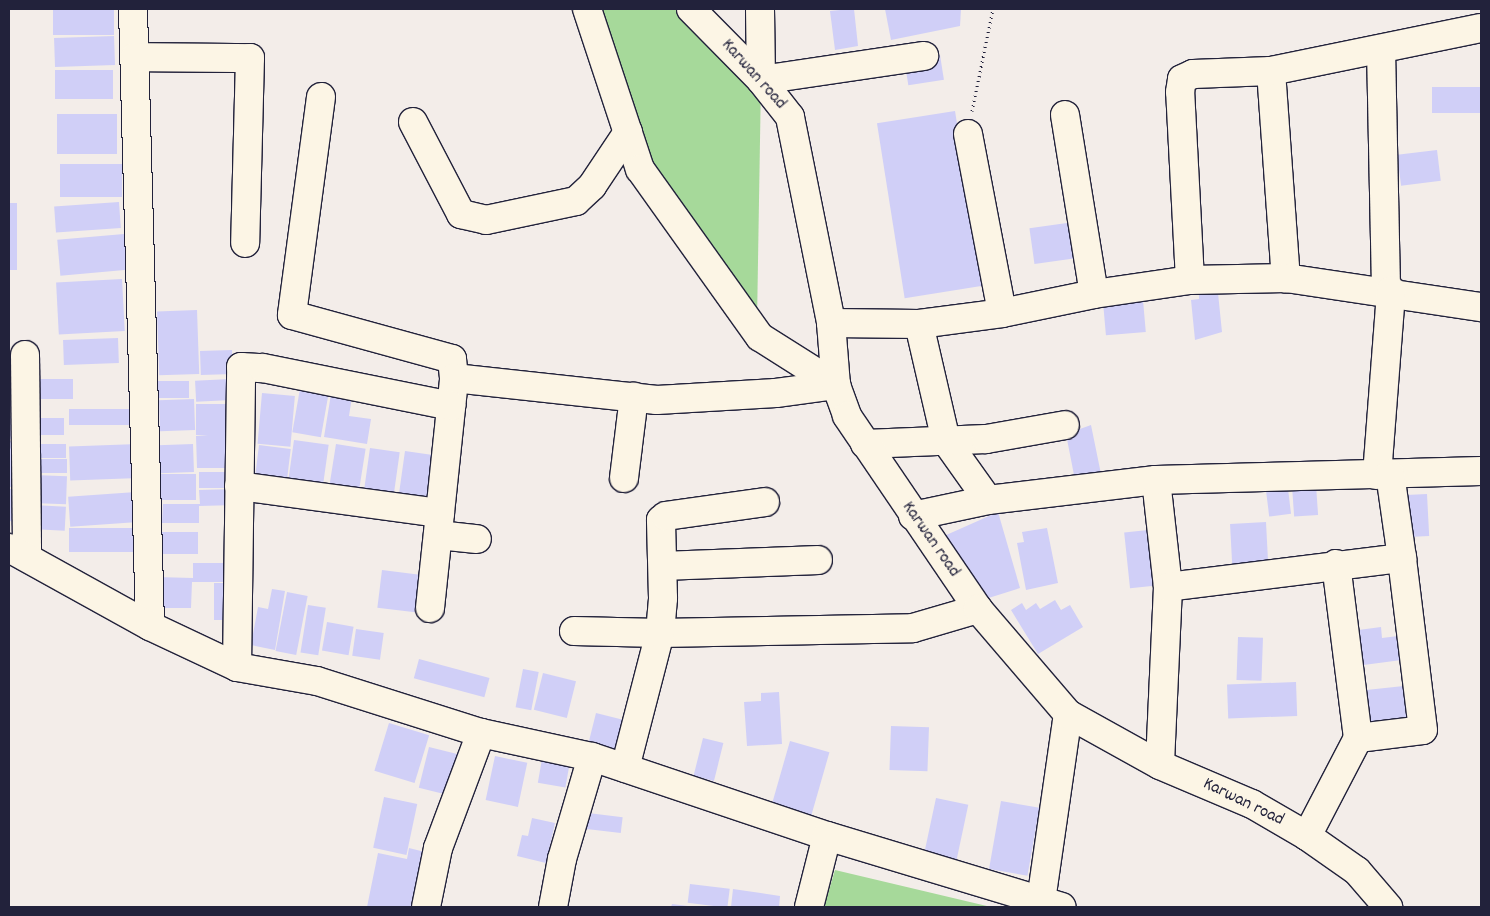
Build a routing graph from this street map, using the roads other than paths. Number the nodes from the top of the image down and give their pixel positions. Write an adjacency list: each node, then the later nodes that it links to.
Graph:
1 (133, 9): 8 (street)
2 (586, 9): 14 (street)
3 (691, 9): 10 (street, Karwan road)
4 (760, 9): 10 (street)
5 (1481, 28): 6 (street)
6 (1381, 49): 9 (street); 19 (street)
7 (924, 56): 10 (street)
8 (135, 57): 16 (street); 51 (street)
9 (1271, 71): 17 (street); 18 (street)
10 (761, 80): 23 (street, Karwan road)
11 (322, 97): 26 (street)
12 (1065, 115): 20 (street)
13 (413, 122): 14 (street)
14 (628, 132): 27 (street)
15 (968, 134): 22 (street)
16 (245, 243)
17 (1286, 278): 18 (street); 19 (street)
18 (1190, 280): 20 (street)
19 (1388, 291): 21 (street); 34 (street)
20 (1094, 294): 22 (street)
21 (1481, 307)
22 (1002, 313): 24 (street)
23 (831, 323): 24 (street); 27 (street, Karwan road)
24 (919, 324): 31 (street)
25 (25, 355): 43 (street)
26 (454, 378): 28 (street); 29 (street)
27 (836, 385): 28 (street); 32 (street, Karwan road)
28 (634, 397): 35 (street)
29 (451, 406): 37 (street); 41 (street)
30 (1065, 425): 31 (street)
31 (946, 440): 32 (street); 38 (street)
32 (866, 444): 40 (street, Karwan road)
33 (1481, 472): 34 (street)
34 (1384, 474): 36 (street); 44 (street)
35 (624, 478)
36 (1156, 480): 38 (street); 48 (street)
37 (239, 486): 41 (street); 54 (street)
38 (988, 500): 40 (street)
39 (765, 502): 47 (street)
40 (913, 516): 50 (street, Karwan road)
41 (439, 524): 42 (street); 49 (street)
42 (476, 539)
43 (18, 552): 51 (street)
44 (1402, 558): 46 (street); 57 (street)
45 (818, 560): 47 (street)
46 (1336, 564): 48 (street); 57 (street)
47 (662, 566): 53 (street)
48 (1168, 587): 59 (street)
49 (430, 608)
50 (978, 609): 53 (street); 55 (street, Karwan road)
51 (150, 626): 54 (street)
52 (574, 631): 53 (street)
53 (660, 633): 60 (street)
54 (237, 667): 56 (street)
55 (1068, 714): 59 (street, Karwan road); 63 (street)
56 (481, 733): 58 (street); 64 (street)
57 (1358, 738): 62 (street)
58 (592, 757): 60 (street); 65 (street)
59 (1160, 766): 62 (street, Karwan road)
60 (625, 768): 61 (street)
61 (826, 836): 63 (street); 66 (street)
62 (1307, 836): 67 (street, Karwan road)
63 (1052, 904)
64 (426, 907)
65 (553, 907)
66 (809, 907)
67 (1388, 907)

